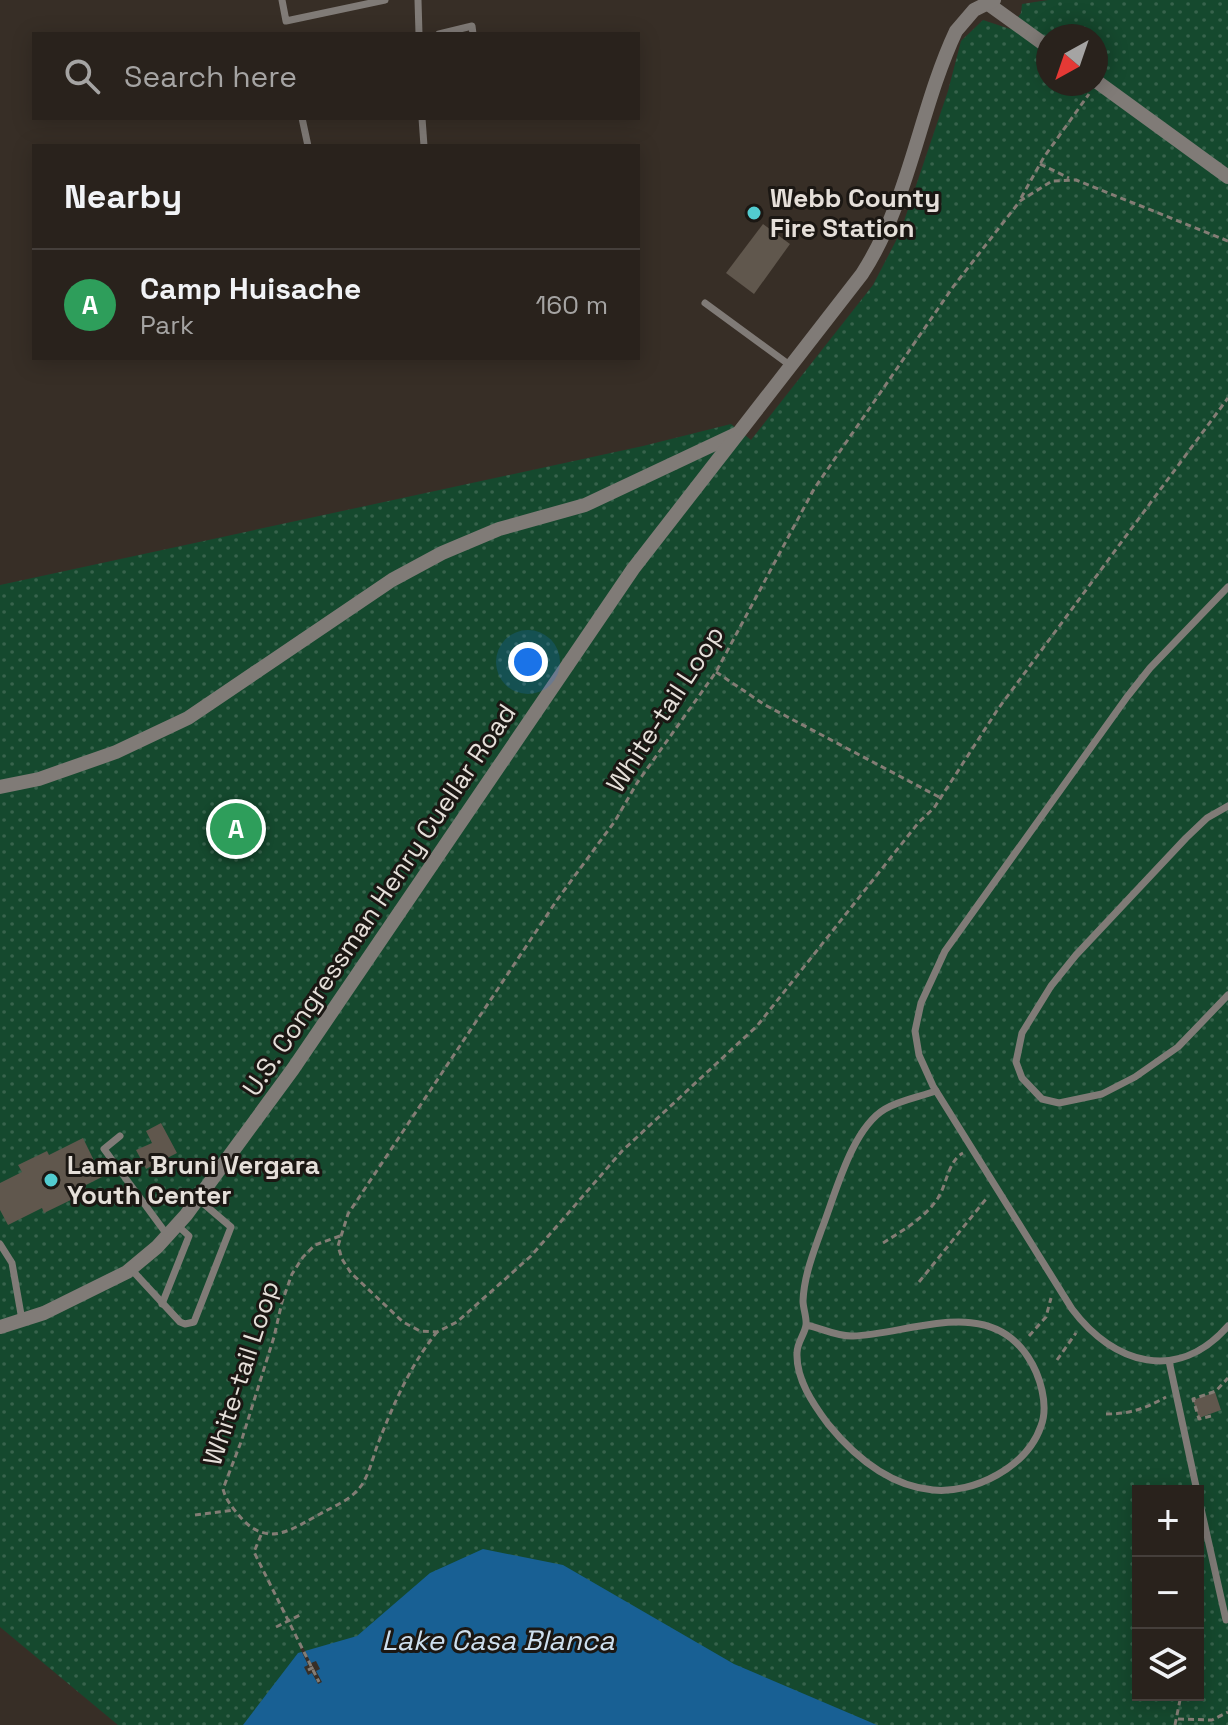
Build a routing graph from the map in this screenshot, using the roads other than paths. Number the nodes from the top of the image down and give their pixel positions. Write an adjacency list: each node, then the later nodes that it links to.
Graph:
1 (282, 0): 2 (lane)
2 (385, 0)
3 (418, 0): 5 (lane)
4 (991, 1): 8 (street); 16 (street, U.S. Congressman Henry Cuellar Road)
5 (419, 32)
6 (447, 32): 7 (lane)
7 (473, 32)
8 (1036, 37)
9 (1108, 92): 14 (street)
10 (302, 120): 12 (lane)
11 (422, 120): 13 (lane)
12 (308, 144)
13 (424, 144)
14 (1228, 177)
15 (705, 303): 16 (lane)
16 (791, 366): 17 (street, U.S. Congressman Henry Cuellar Road)
17 (740, 432): 19 (street, U.S. Congressman Henry Cuellar Road); 24 (street, U.S. Congressman Henry Cuellar Road)
18 (1228, 587): 22 (lane)
19 (0, 787)
20 (1228, 806): 21 (lane)
21 (1228, 995)
22 (936, 1091): 30 (lane); 33 (lane)
23 (120, 1136): 25 (lane)
24 (198, 1199): 25 (street, U.S. Congressman Henry Cuellar Road); 28 (lane)
25 (172, 1231): 27 (street, U.S. Congressman Henry Cuellar Road); 28 (lane)
26 (0, 1244): 29 (lane)
27 (131, 1269): 28 (lane); 29 (street, U.S. Congressman Henry Cuellar Road)
28 (162, 1304)
29 (22, 1320): 32 (street, U.S. Congressman Henry Cuellar Road)
30 (806, 1325): 30 (lane)
31 (1228, 1326): 33 (lane)
32 (0, 1327)
33 (1169, 1361): 34 (lane)
34 (1196, 1485)
35 (1204, 1520): 36 (lane)
36 (1226, 1620)

